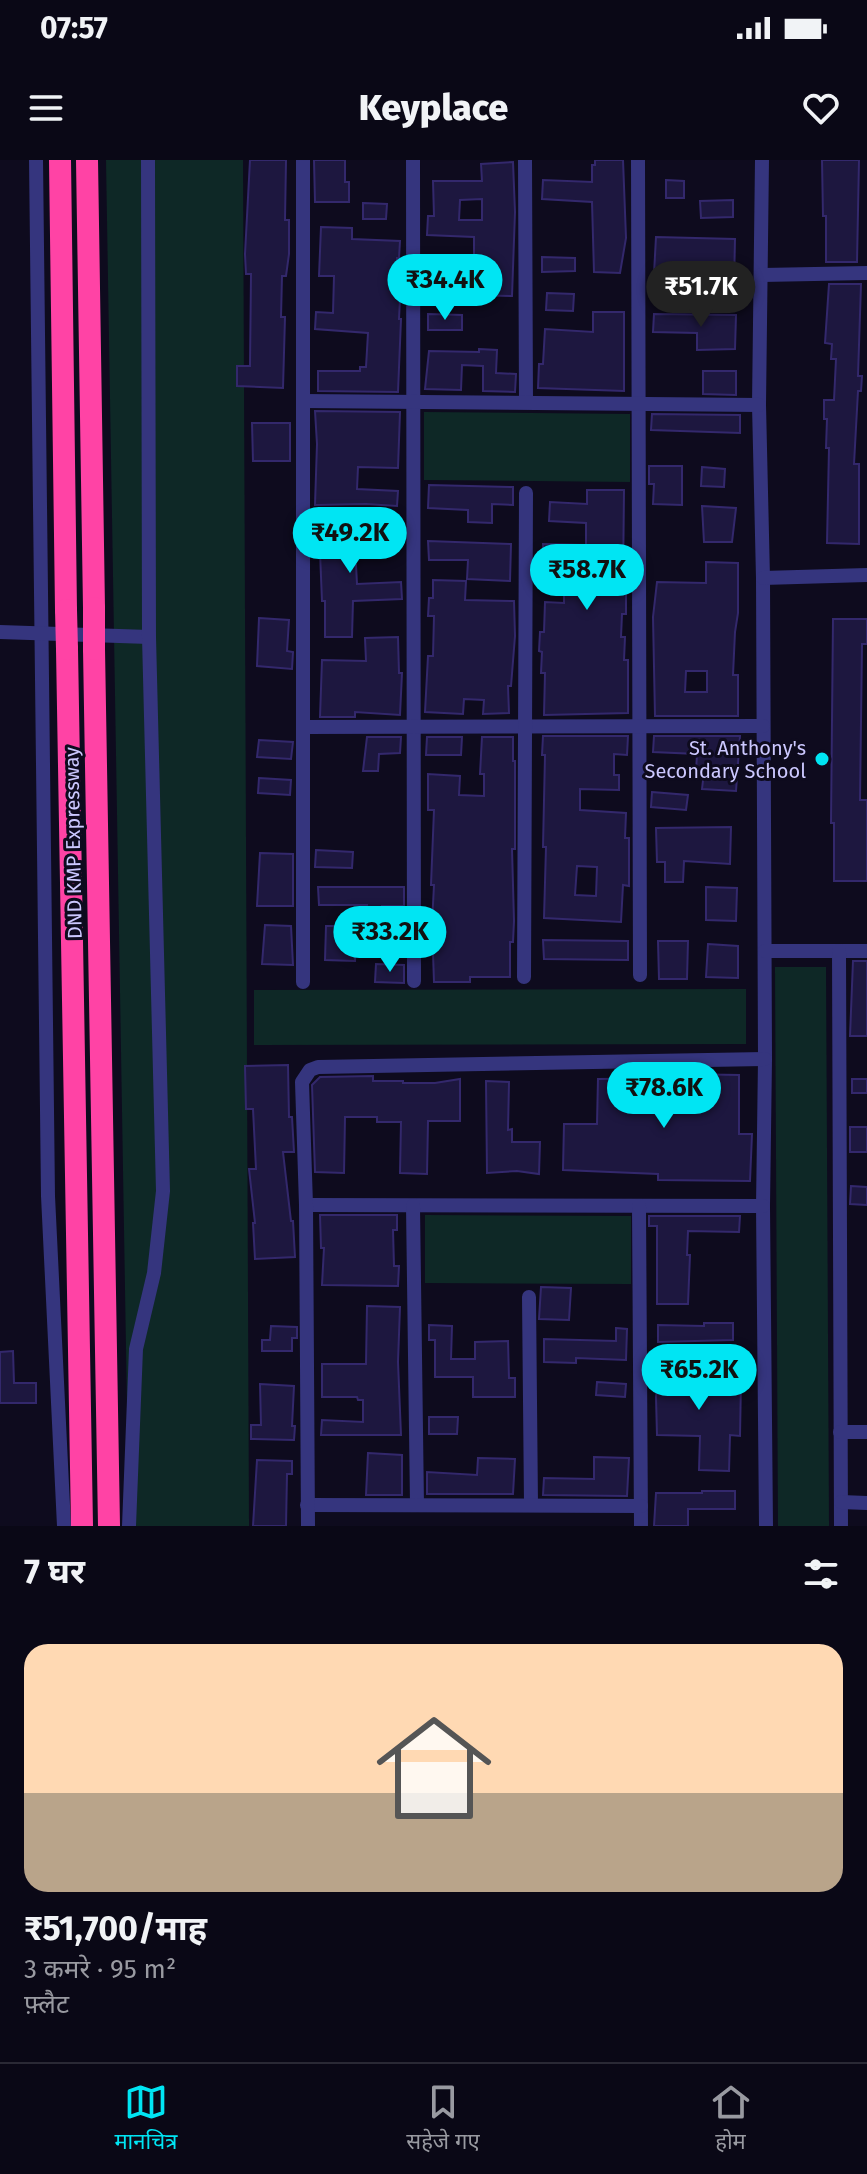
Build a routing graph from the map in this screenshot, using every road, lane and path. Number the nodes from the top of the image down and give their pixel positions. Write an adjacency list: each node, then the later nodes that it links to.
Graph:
1 (36, 160): 21 (street)
2 (60, 160): 50 (highway, DND KMP Expressway, bridge)
3 (87, 160): 51 (highway, DND KMP Expressway, bridge)
4 (148, 160): 22 (street)
5 (303, 160): 12 (street)
6 (413, 160): 13 (street)
7 (525, 160): 14 (street)
8 (638, 160): 15 (street)
9 (762, 160): 11 (street)
10 (867, 273): 11 (street)
11 (761, 275): 16 (street)
12 (303, 401): 13 (street); 25 (street)
13 (413, 402): 14 (street); 26 (street)
14 (526, 402): 15 (street)
15 (638, 403): 16 (street); 23 (street)
16 (759, 405): 19 (street)
17 (526, 493): 27 (street)
18 (867, 575): 19 (street)
19 (763, 578): 24 (street)
20 (0, 632): 21 (street)
21 (35, 632): 22 (street); 49 (street)
22 (149, 637): 52 (street)
23 (639, 726): 24 (street); 27 (street); 31 (street)
24 (763, 726): 28 (street)
25 (303, 727): 26 (street); 34 (street)
26 (413, 727): 27 (street); 33 (street)
27 (525, 727): 32 (street)
28 (765, 951): 29 (street); 35 (street)
29 (839, 951): 30 (street); 41 (street)
30 (867, 951)
31 (640, 975)
32 (524, 977)
33 (414, 981)
34 (303, 982)
35 (765, 1059): 36 (street); 39 (street)
36 (306, 1205): 37 (street); 45 (street)
37 (413, 1206): 38 (street); 46 (street)
38 (639, 1206): 39 (street); 48 (street)
39 (763, 1206): 55 (street)
40 (529, 1297): 47 (street)
41 (840, 1432): 42 (street); 43 (street)
42 (867, 1432)
43 (841, 1502): 44 (street); 56 (street)
44 (867, 1503)
45 (307, 1505): 46 (street); 53 (street)
46 (417, 1505): 47 (street)
47 (531, 1505): 48 (street)
48 (641, 1506): 54 (street)
49 (64, 1526)
50 (82, 1526)
51 (109, 1526)
52 (129, 1526)
53 (308, 1526)
54 (641, 1526)
55 (766, 1526)
56 (841, 1526)

